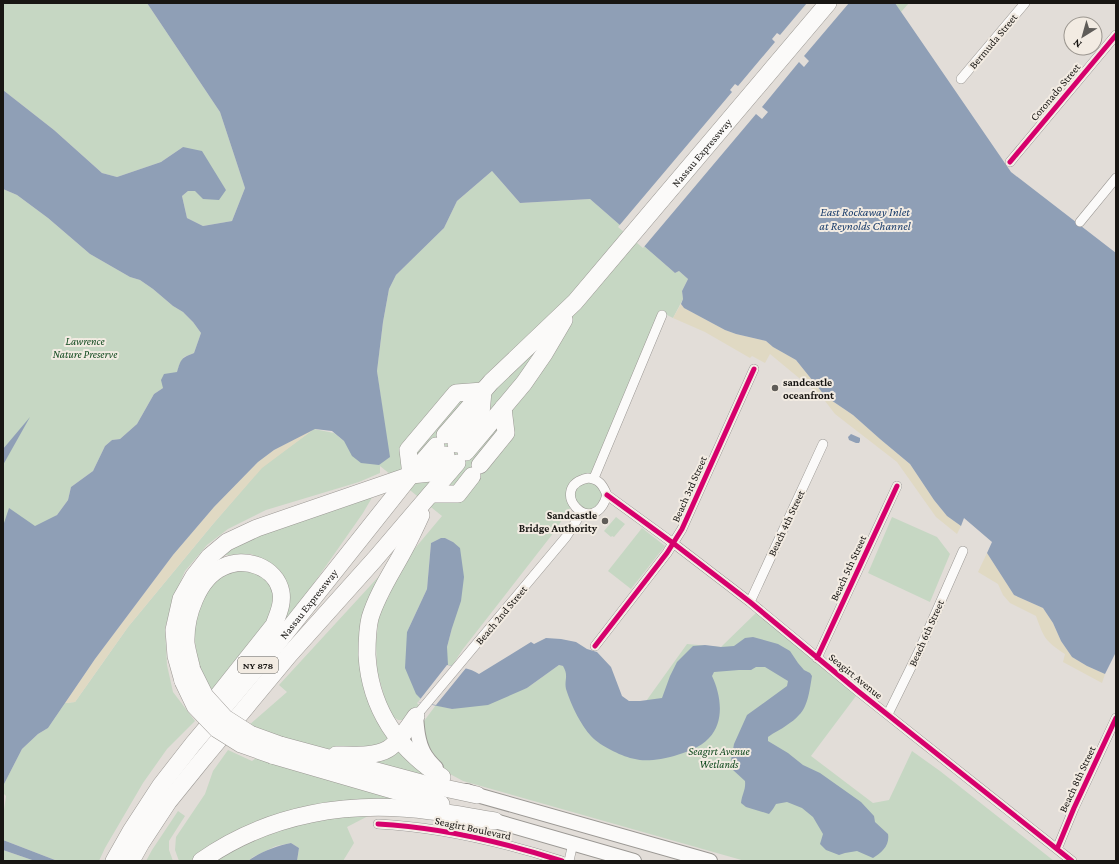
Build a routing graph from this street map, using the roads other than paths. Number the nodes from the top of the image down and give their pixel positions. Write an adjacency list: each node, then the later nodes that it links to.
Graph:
1 (828, 3): 8 (highway, Nassau Expressway)
2 (1025, 3): 4 (street, Bermuda Street)
3 (1116, 35): 5 (street, Coronado Street)
4 (961, 79)
5 (1010, 162)
6 (1116, 178): 7 (street)
7 (1080, 222)
8 (575, 302): 11 (highway, Nassau Expressway); 12 (highway, Nassau Expressway)
9 (662, 315): 16 (street)
10 (754, 369): 21 (street, Beach 3rd Street)
11 (483, 391): 14 (highway, Nassau Expressway); 15 (highway)
12 (503, 408): 14 (highway, Nassau Expressway); 14 (highway)
13 (823, 444): 23 (street, Beach 4th Street)
14 (454, 451): 15 (highway); 15 (highway); 18 (highway, Nassau Expressway)
15 (411, 475): 26 (highway); 39 (highway, Nassau Expressway / NY 878)
16 (594, 478): 19 (street); 20 (street)
17 (897, 486): 25 (street, Beach 5th Street)
18 (431, 494): 30 (highway); 40 (highway, Nassau Expressway / NY 878)
19 (607, 494): 20 (street); 21 (street, Seagirt Avenue)
20 (582, 512): 27 (street, Beach 2nd Street)
21 (673, 543): 23 (street, Seagirt Avenue); 24 (street, Beach 3rd Street)
22 (963, 551): 28 (street, Beach 6th Street)
23 (750, 602): 25 (street, Seagirt Avenue)
24 (595, 646)
25 (817, 658): 28 (street, Seagirt Avenue)
26 (187, 675): 31 (highway, bridge); 39 (highway)
27 (422, 710): 30 (highway); 33 (main road)
28 (888, 714): 38 (street, Seagirt Avenue)
29 (1116, 718): 38 (street, Beach 8th Street)
30 (399, 739): 32 (highway); 33 (highway)
31 (276, 750): 32 (highway); 35 (highway)
32 (320, 756): 34 (highway)
33 (442, 776): 34 (main road)
34 (477, 795): 45 (main road)
35 (495, 821): 37 (main road, Seagirt Boulevard); 41 (highway)
36 (378, 824): 42 (street, Seagirt Boulevard)
37 (573, 843): 43 (street); 44 (main road, Seagirt Boulevard)
38 (1057, 849): 46 (street, Seagirt Avenue)
39 (114, 861)
40 (131, 861)
41 (201, 861)
42 (562, 861)
43 (569, 861)
44 (634, 861)
45 (710, 861)
46 (1072, 861)

